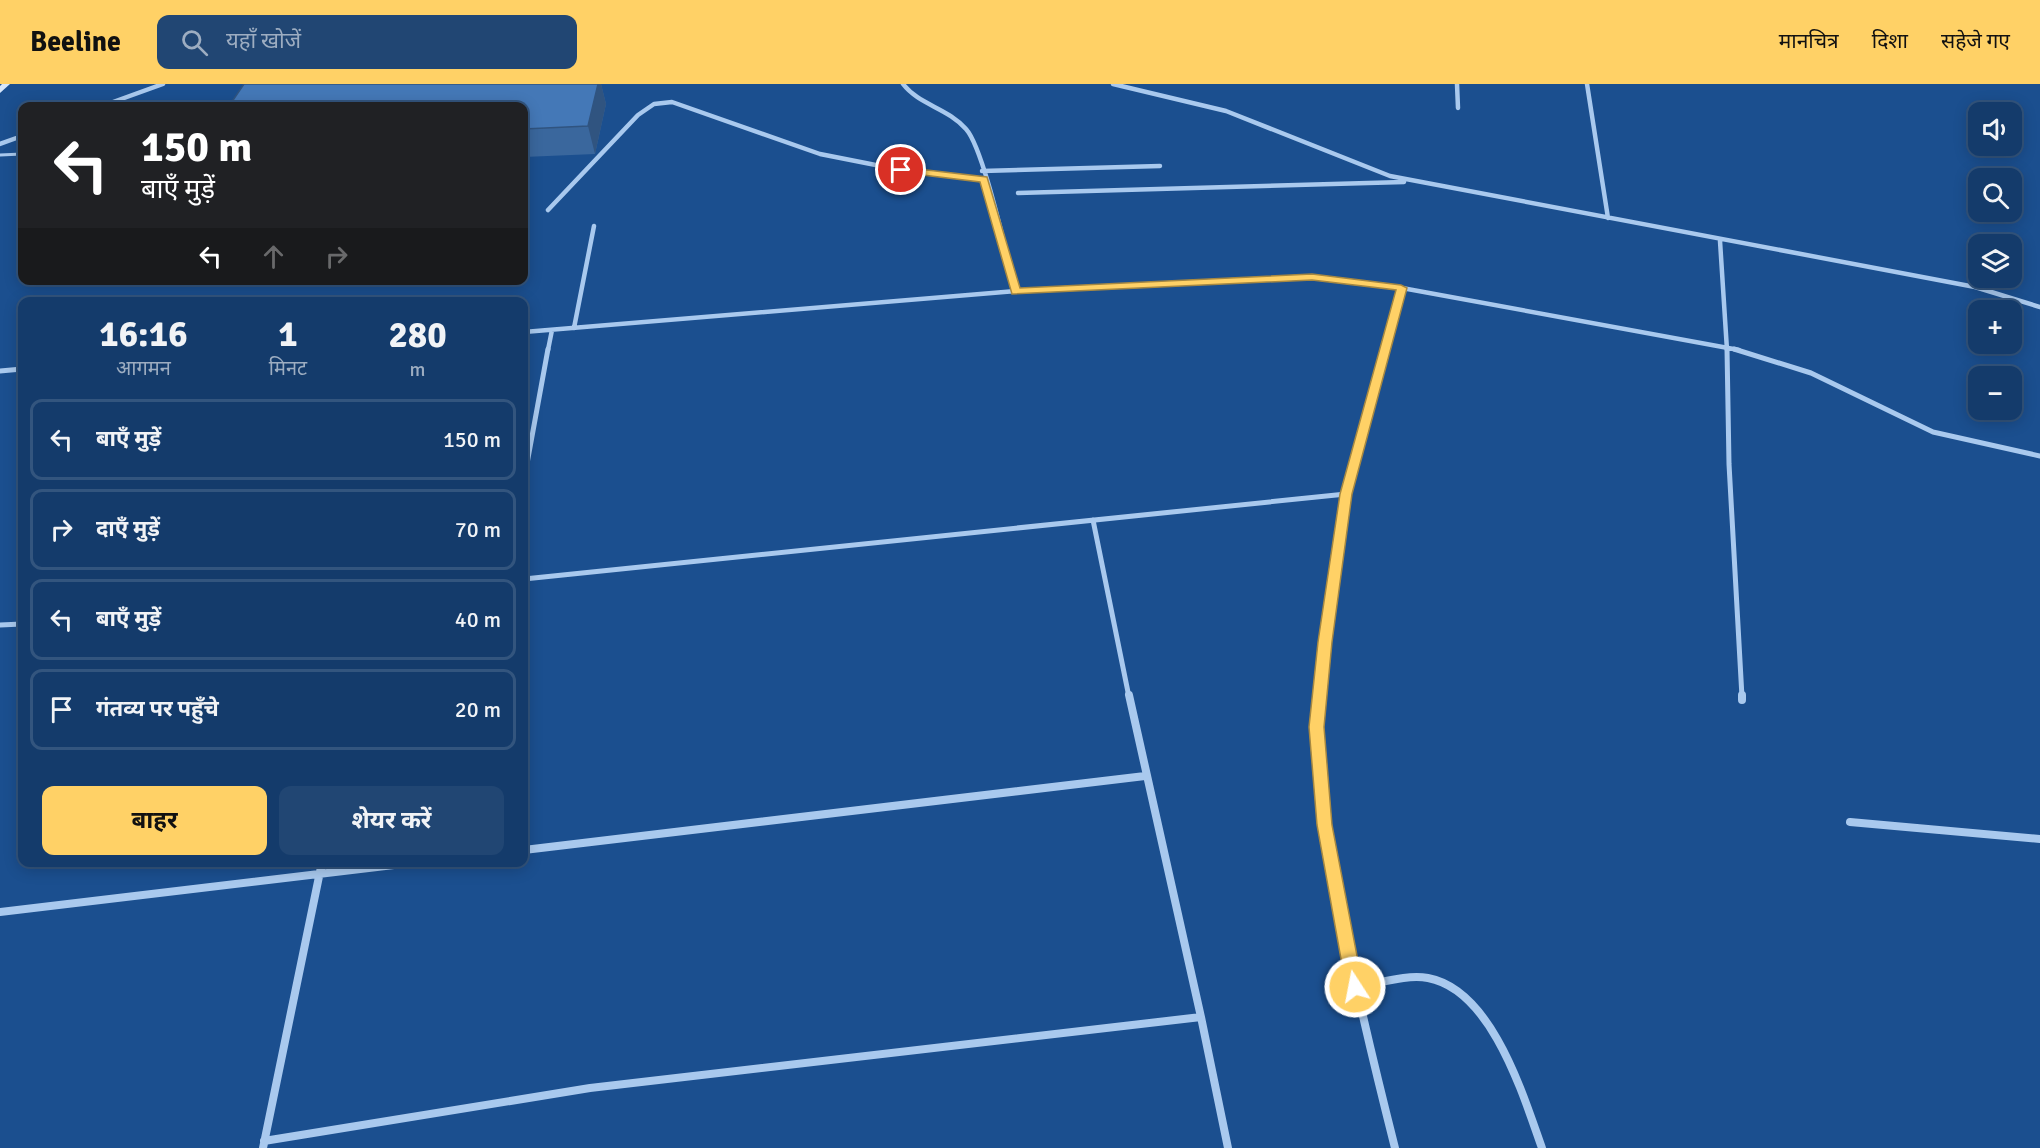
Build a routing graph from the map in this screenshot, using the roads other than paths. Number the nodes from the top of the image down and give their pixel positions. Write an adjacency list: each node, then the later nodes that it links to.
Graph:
1 (6, 84): 7 (street)
2 (163, 84): 8 (street)
3 (903, 84): 15 (street)
4 (1113, 84): 17 (street)
5 (1457, 84): 9 (street)
6 (1587, 84): 20 (street)
7 (0, 91)
8 (113, 102)
9 (1458, 108)
10 (18, 137): 11 (street)
11 (0, 144)
12 (18, 154): 13 (lane)
13 (0, 155)
14 (1160, 166): 15 (street)
15 (982, 171): 16 (street)
16 (984, 179): 19 (street); 24 (street)
17 (1415, 182): 18 (street); 20 (street)
18 (1018, 192)
19 (548, 210)
20 (1608, 218): 22 (street)
21 (594, 226): 26 (street)
22 (1720, 241): 25 (street); 29 (street)
23 (1401, 288): 24 (street); 29 (street); 34 (street)
24 (1016, 291): 26 (street)
25 (2040, 307)
26 (574, 328): 27 (street)
27 (552, 330): 28 (street); 33 (street)
28 (528, 332)
29 (1727, 347): 32 (street); 39 (street)
30 (18, 369): 31 (street)
31 (0, 371)
32 (2040, 456)
33 (528, 459)
34 (1346, 494): 35 (street); 48 (street)
35 (1093, 520): 36 (street); 40 (street)
36 (528, 579)
37 (18, 624): 38 (street)
38 (0, 626)
39 (1742, 700)
40 (1145, 776): 43 (street); 49 (street)
41 (1850, 822): 42 (street)
42 (2040, 839)
43 (528, 850)
44 (321, 867): 46 (street)
45 (378, 867): 46 (street)
46 (320, 874): 47 (street); 50 (street)
47 (0, 912)
48 (1355, 987): 52 (street); 53 (street)
49 (1200, 1017): 50 (street); 51 (street)
50 (264, 1144)
51 (1228, 1148)
52 (1395, 1148)
53 (1542, 1148)

